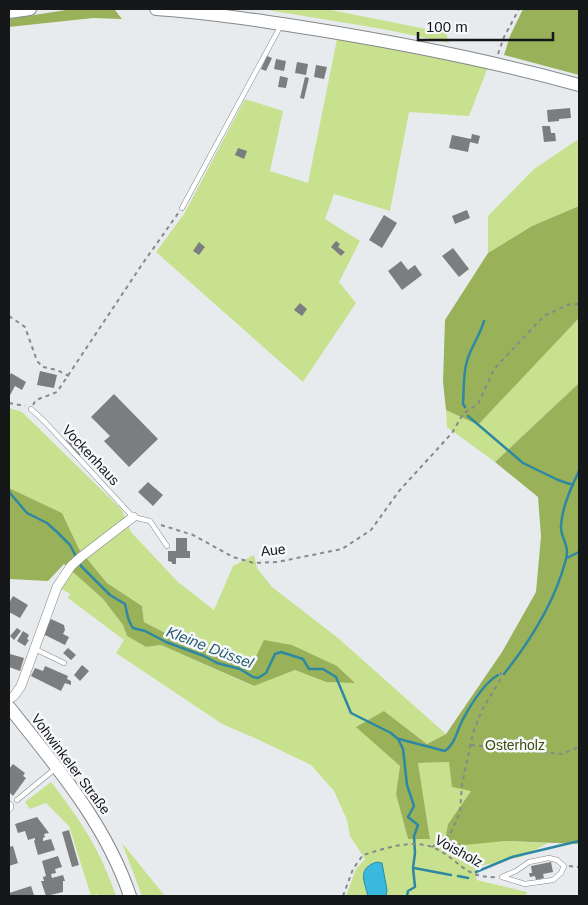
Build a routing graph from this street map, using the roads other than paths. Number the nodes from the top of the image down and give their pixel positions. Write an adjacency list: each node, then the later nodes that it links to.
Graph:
1 (30, 9): 3 (main road)
2 (156, 9): 4 (main road)
3 (9, 12)
4 (281, 24): 5 (main road); 6 (lane)
5 (579, 84)
6 (182, 208)
7 (31, 409): 8 (lane, Vockenhaus)
8 (133, 517): 9 (lane); 10 (street)
9 (167, 546)
10 (35, 649): 11 (lane); 12 (street)
11 (64, 663)
12 (10, 698): 13 (main road, Vohwinkeler Straße)
13 (56, 768): 14 (lane); 16 (main road, Vohwinkeler Straße)
14 (17, 800)
15 (502, 877): 15 (lane)
16 (130, 896)

